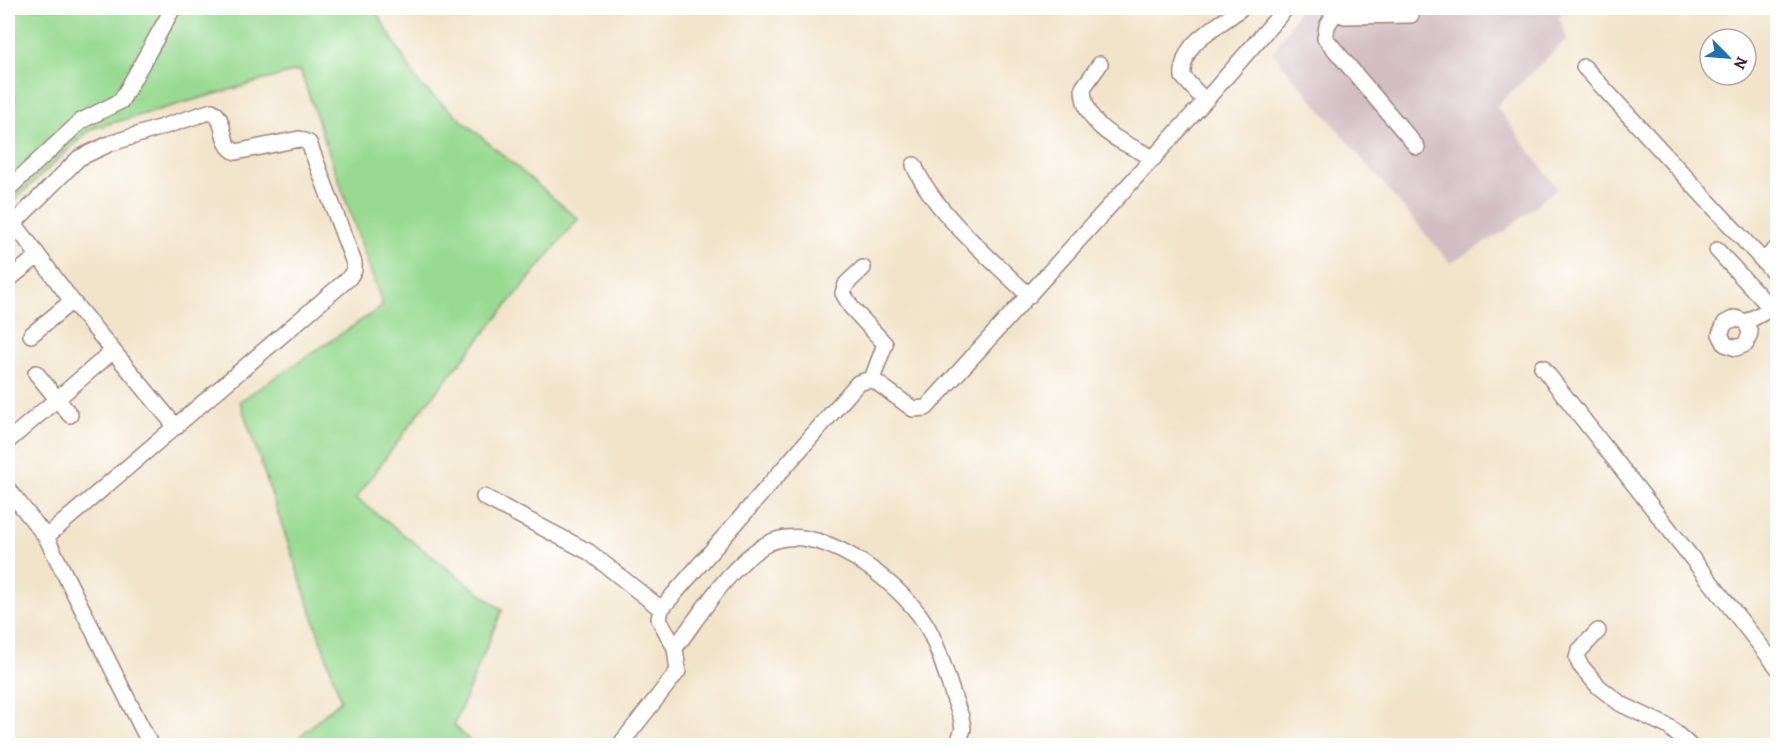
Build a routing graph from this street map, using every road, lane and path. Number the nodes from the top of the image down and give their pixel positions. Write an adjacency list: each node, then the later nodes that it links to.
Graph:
1 (173, 8): 12 (street)
2 (1240, 8): 8 (street)
3 (1286, 8): 8 (street)
4 (1332, 10): 5 (street); 9 (street)
5 (1411, 15)
6 (1100, 64): 10 (street)
7 (1584, 67): 17 (street)
8 (1205, 101): 10 (street)
9 (1417, 147)
10 (1154, 158): 21 (street)
11 (914, 165): 21 (street)
12 (8, 189)
13 (11, 226): 16 (street); 32 (street)
14 (1778, 248): 17 (street)
15 (1717, 250): 23 (street)
16 (38, 256): 20 (street); 22 (street)
17 (1763, 261): 19 (street)
18 (863, 268): 29 (street)
19 (1778, 277)
20 (8, 280)
21 (1029, 296): 29 (street)
22 (72, 301): 25 (street); 26 (street)
23 (1774, 313): 24 (street)
24 (1746, 322)
25 (31, 334)
26 (113, 351): 30 (street); 32 (street)
27 (1542, 367): 40 (street)
28 (36, 373): 30 (street)
29 (872, 379): 37 (street)
30 (56, 399): 31 (street); 33 (street)
31 (69, 415)
32 (176, 427): 36 (street)
33 (8, 441)
34 (8, 489): 36 (street)
35 (483, 497): 37 (street)
36 (46, 537): 41 (street)
37 (661, 609): 39 (street)
38 (1598, 631): 44 (street)
39 (675, 648): 42 (street); 43 (street)
40 (1778, 668)
41 (151, 746)
42 (620, 746)
43 (957, 746)
44 (1690, 746)

